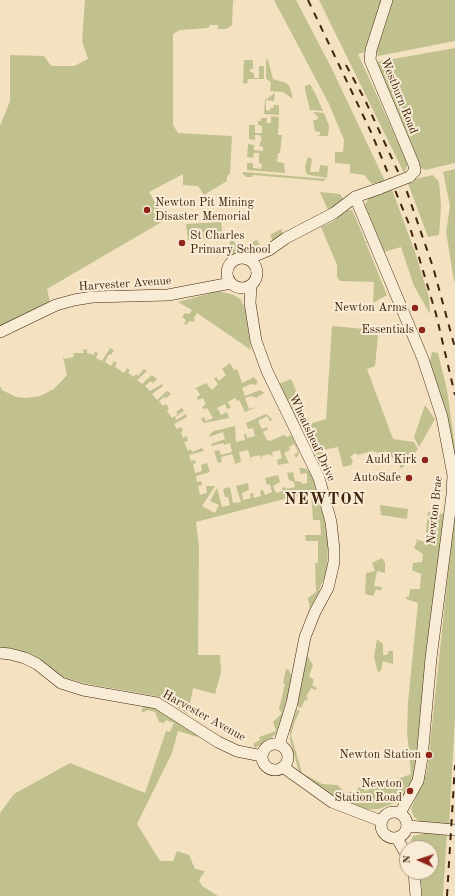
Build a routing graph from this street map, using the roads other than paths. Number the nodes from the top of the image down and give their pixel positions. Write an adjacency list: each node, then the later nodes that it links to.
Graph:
1 (387, 0): 2 (street, Westburn Road, bridge)
2 (355, 197): 3 (street); 14 (street, Newton Brae)
3 (269, 250): 4 (street); 5 (street)
4 (248, 259): 5 (street); 6 (street)
5 (256, 268): 7 (street)
6 (232, 281): 7 (street); 8 (street, Wheatsheaf Drive); 9 (street, Harvester Avenue)
7 (251, 285): 8 (street, Wheatsheaf Drive)
8 (250, 304): 11 (street, Wheatsheaf Drive)
9 (0, 332)
10 (0, 653): 12 (street, Harvester Avenue)
11 (279, 745): 12 (street); 13 (street)
12 (262, 756): 13 (street)
13 (284, 767): 15 (street)
14 (400, 813): 15 (street); 16 (street)
15 (381, 821): 18 (street)
16 (408, 826): 17 (street); 18 (street)
17 (455, 830)
18 (397, 838): 19 (street)
19 (399, 842)
20 (415, 880): 21 (street)
21 (416, 896)

